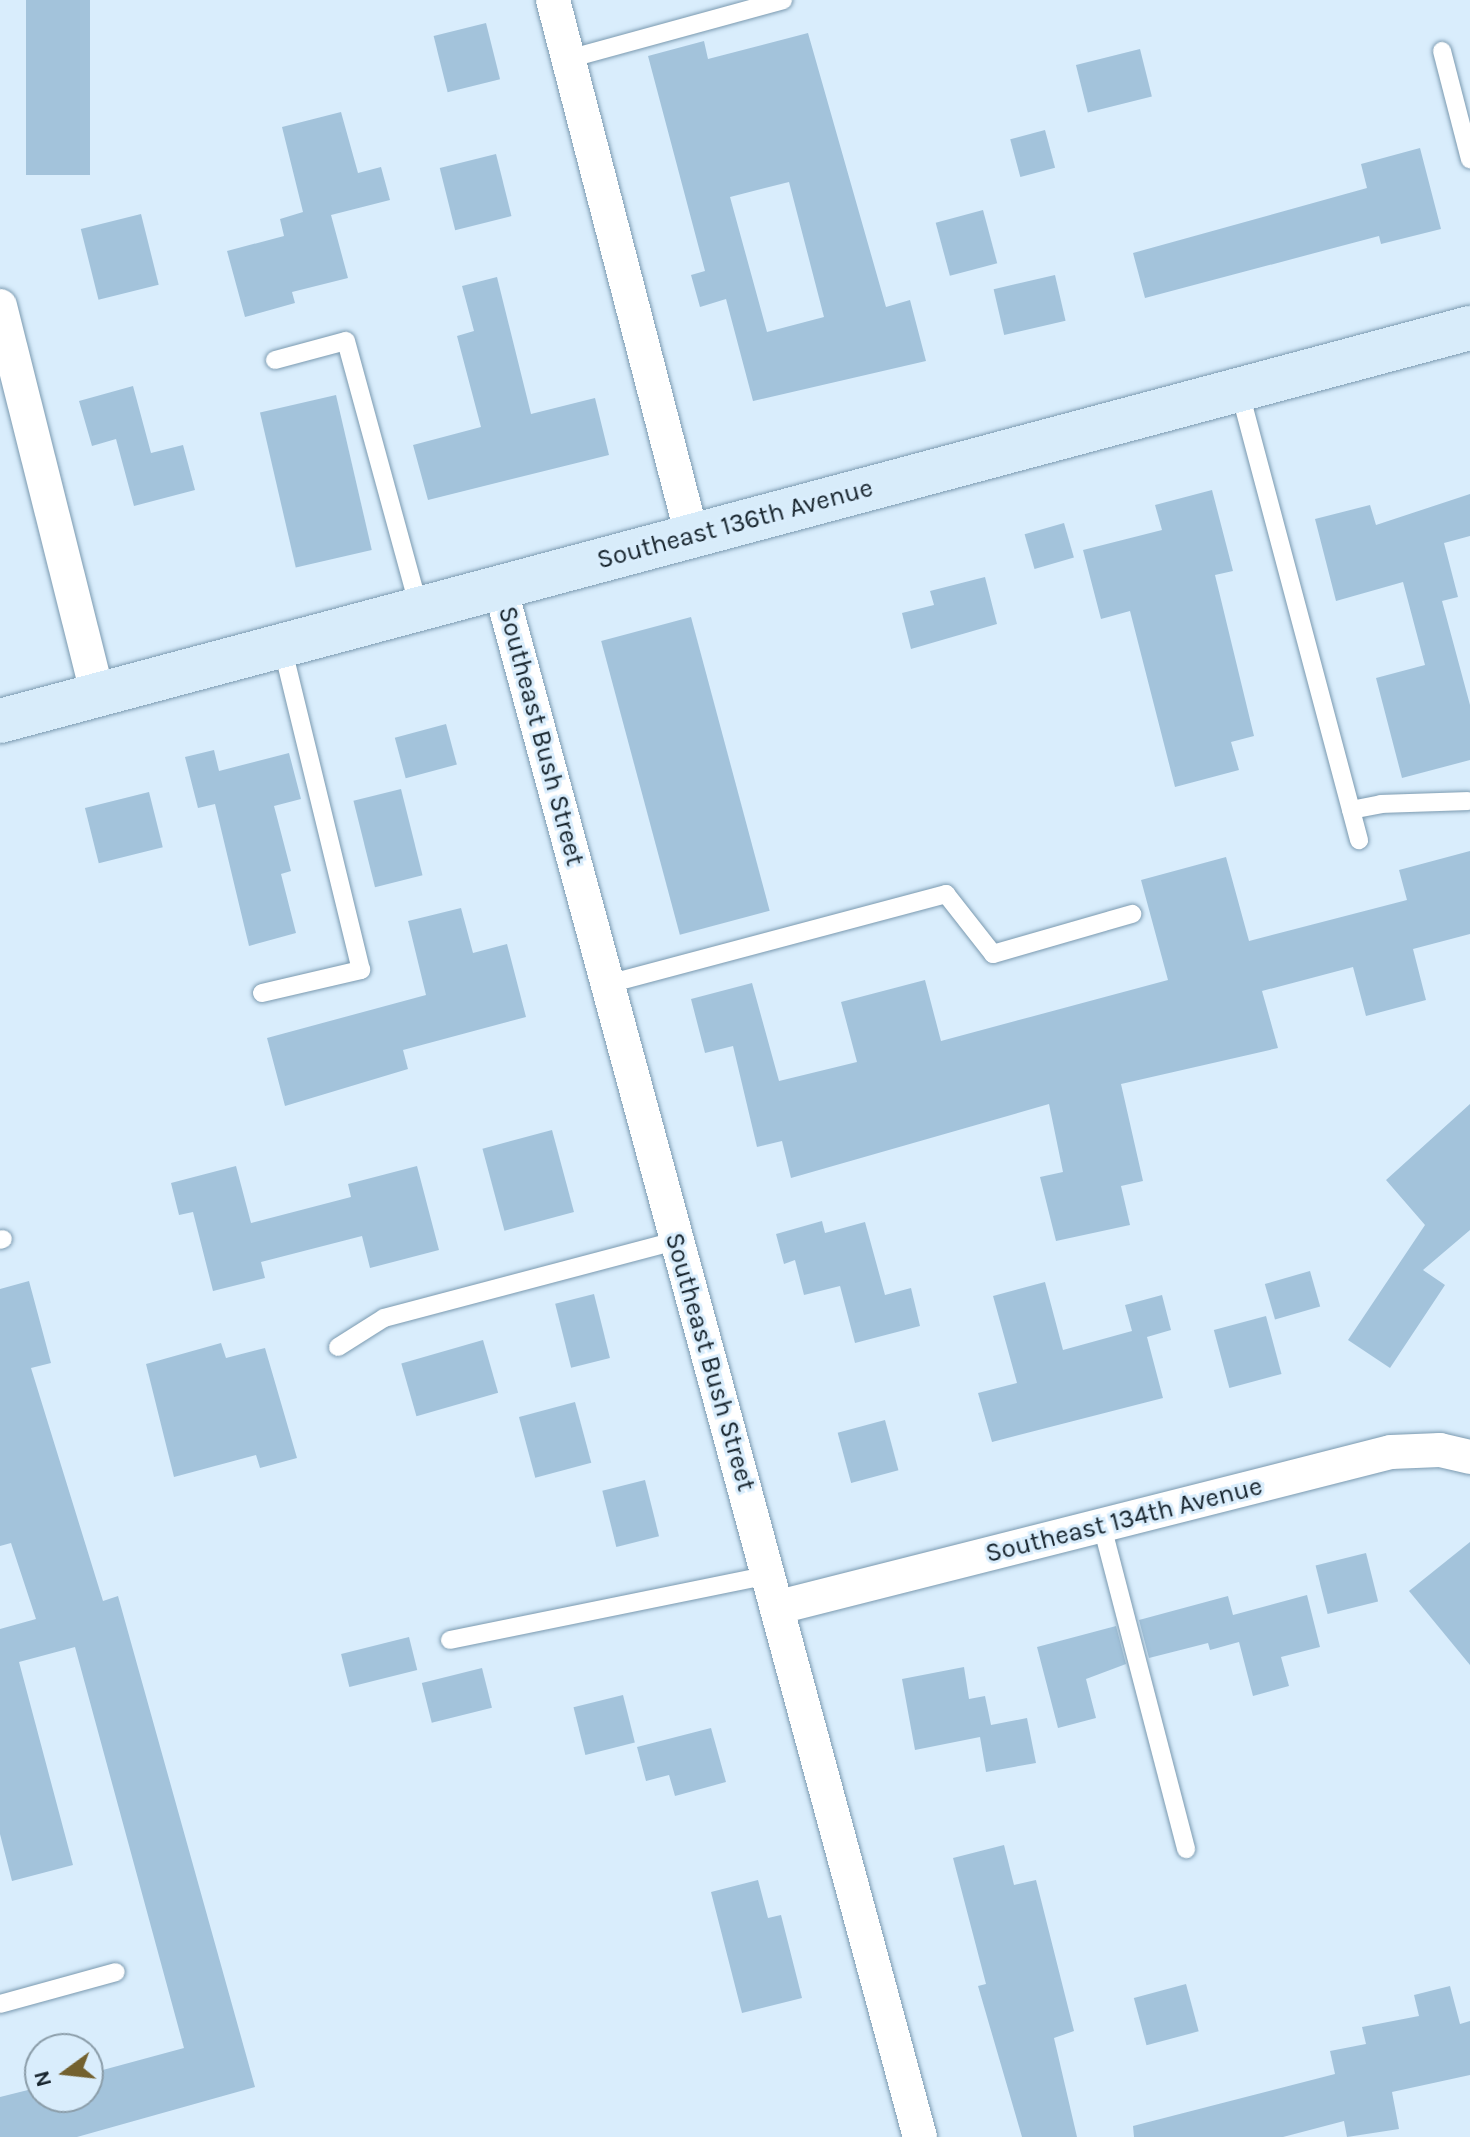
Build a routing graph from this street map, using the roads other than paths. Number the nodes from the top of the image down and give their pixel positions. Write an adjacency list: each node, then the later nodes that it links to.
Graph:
1 (553, 0): 4 (street)
2 (783, 0): 4 (lane)
3 (1442, 51): 5 (lane)
4 (568, 59): 10 (street)
5 (1470, 159)
6 (0, 306): 14 (street)
7 (1470, 328): 9 (street, Southeast 136th Avenue)
8 (275, 360): 12 (lane)
9 (1239, 389): 10 (street, Southeast 136th Avenue); 17 (lane)
10 (692, 536): 11 (street, Southeast 136th Avenue)
11 (500, 587): 12 (street, Southeast 136th Avenue); 20 (street, Southeast Bush Street)
12 (419, 608): 13 (street, Southeast 136th Avenue)
13 (282, 645): 14 (street, Southeast 136th Avenue); 21 (lane)
14 (98, 695): 15 (street, Southeast 136th Avenue)
15 (0, 721)
16 (1468, 801): 17 (lane)
17 (1351, 810): 18 (lane)
18 (1359, 840)
19 (1132, 914): 20 (lane)
20 (608, 984): 22 (street, Southeast Bush Street)
21 (262, 993)
22 (675, 1241): 23 (lane); 26 (street, Southeast Bush Street)
23 (338, 1347)
24 (1470, 1457): 25 (street, Southeast 134th Avenue)
25 (1102, 1526): 26 (street, Southeast 134th Avenue); 28 (lane)
26 (774, 1591): 27 (lane); 31 (street, Southeast Bush Street)
27 (450, 1640)
28 (1186, 1849)
29 (116, 1972): 30 (lane)
30 (0, 2004)
31 (920, 2137)

